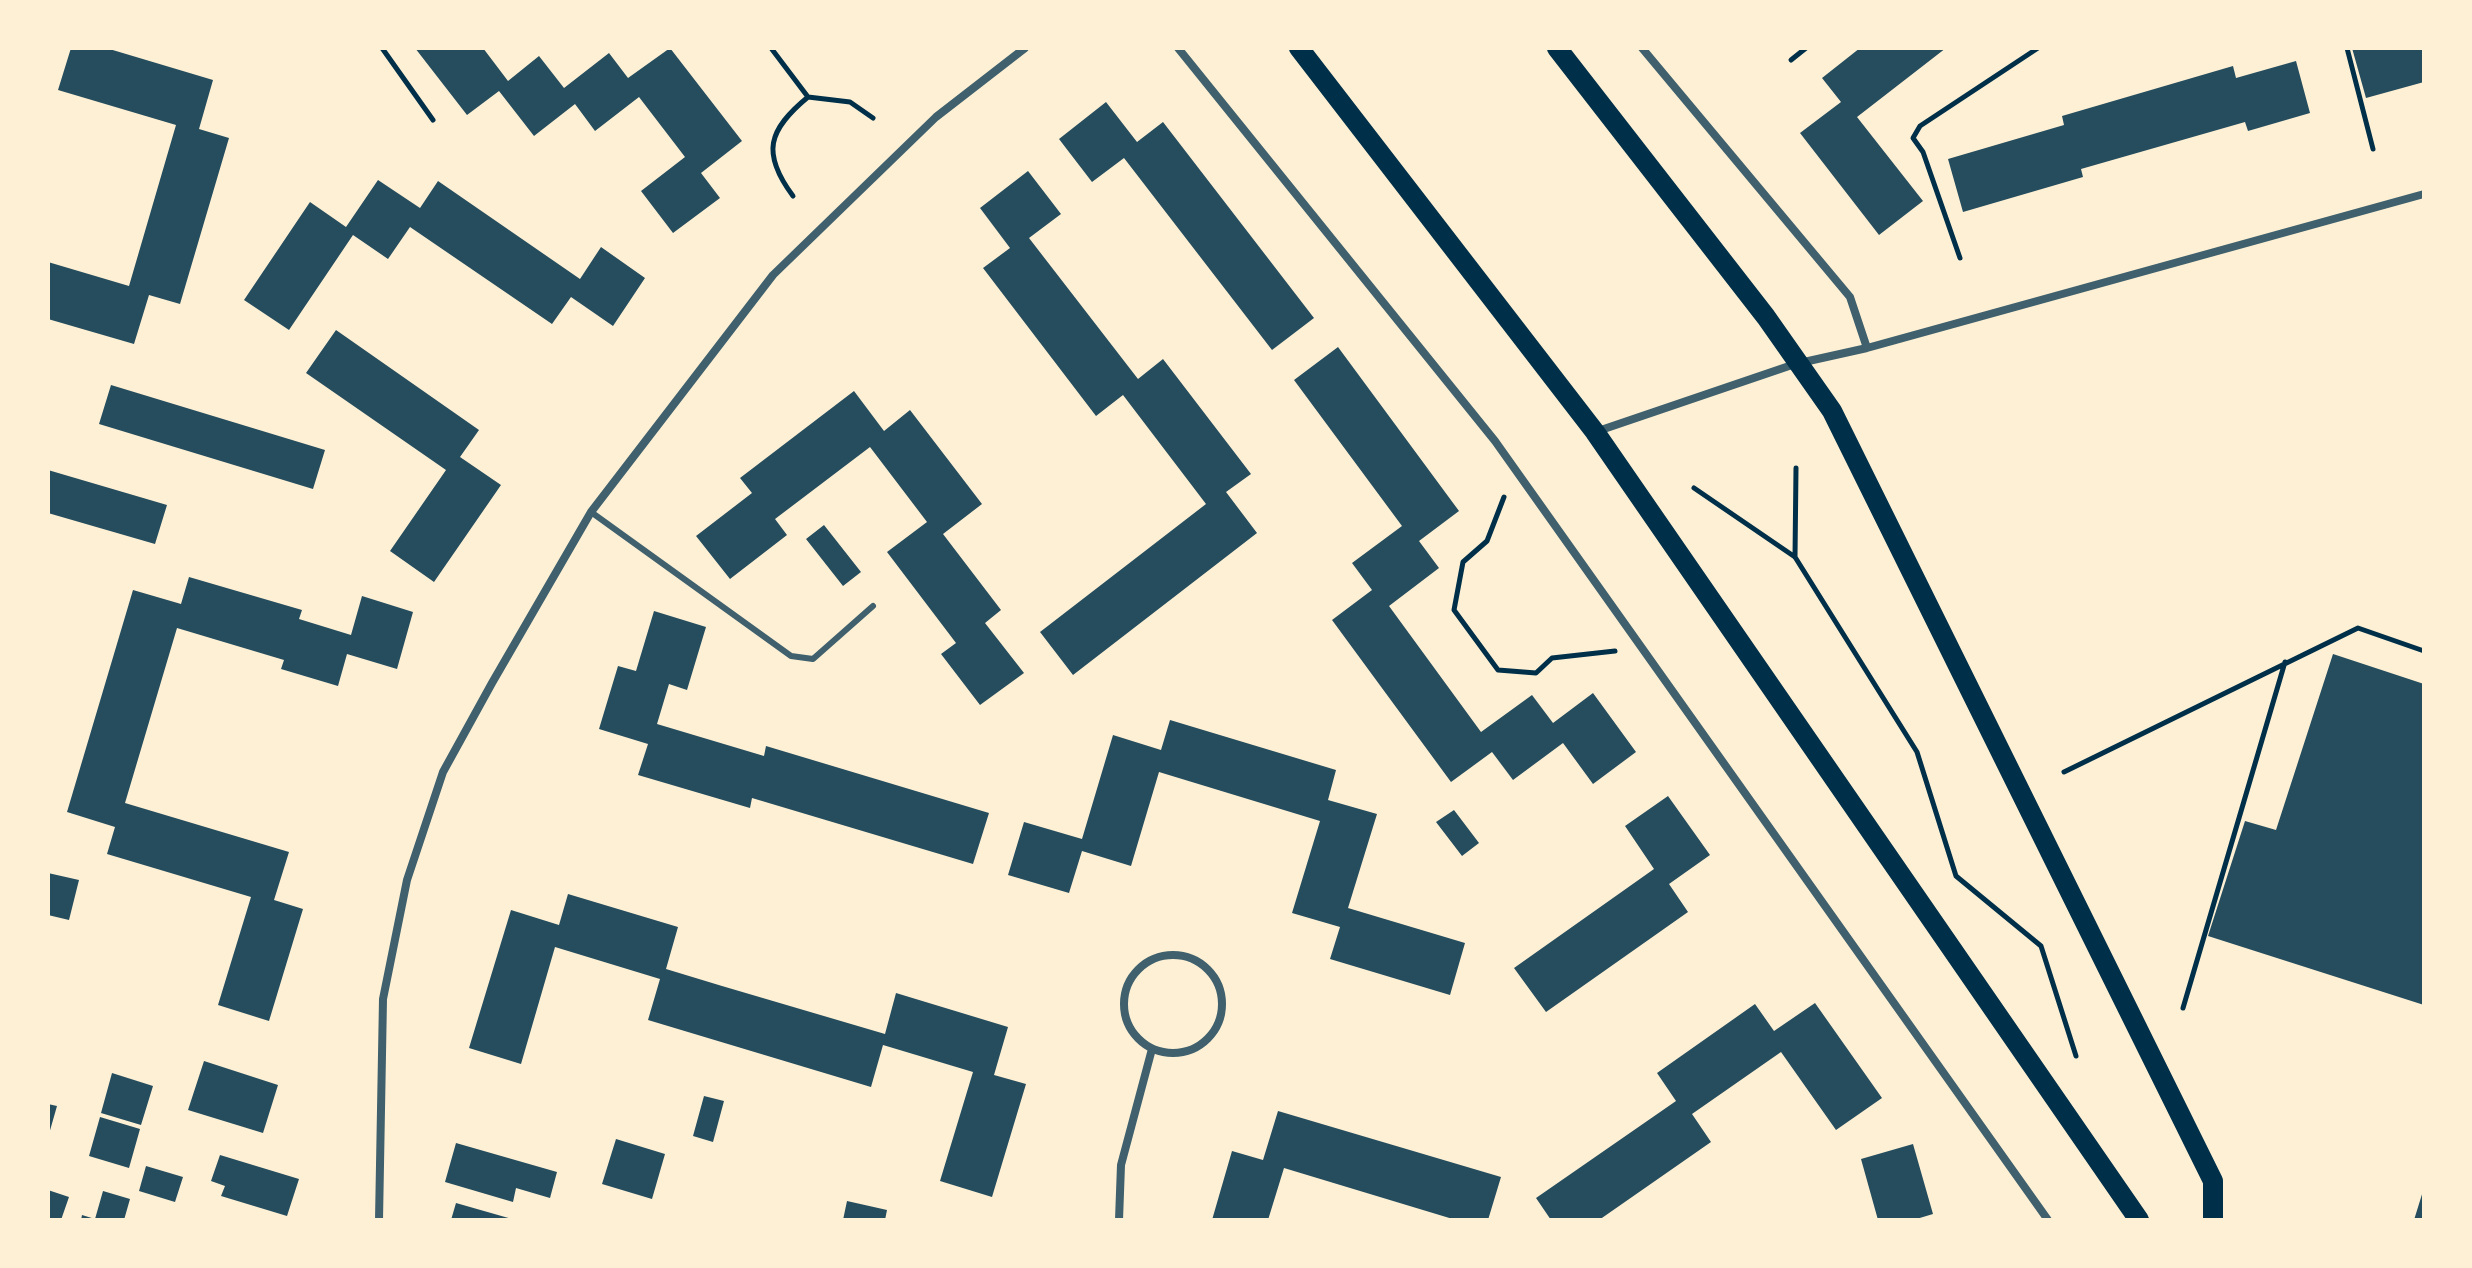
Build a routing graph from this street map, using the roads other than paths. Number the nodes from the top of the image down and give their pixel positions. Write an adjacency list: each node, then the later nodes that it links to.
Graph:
1 (1025, 48): 10 (street)
2 (1178, 48): 15 (street)
3 (1299, 48): 9 (main road)
4 (1557, 48): 8 (main road)
5 (1642, 48): 7 (street)
6 (2424, 194): 7 (street)
7 (1867, 348): 8 (street)
8 (1795, 364): 9 (street); 17 (main road)
9 (1595, 432): 16 (main road)
10 (591, 512): 11 (lane); 14 (street)
11 (873, 606)
12 (1152, 1049): 12 (street); 13 (street)
13 (1121, 1219)
14 (379, 1220)
15 (2048, 1220)
16 (2139, 1220)
17 (2213, 1220)

